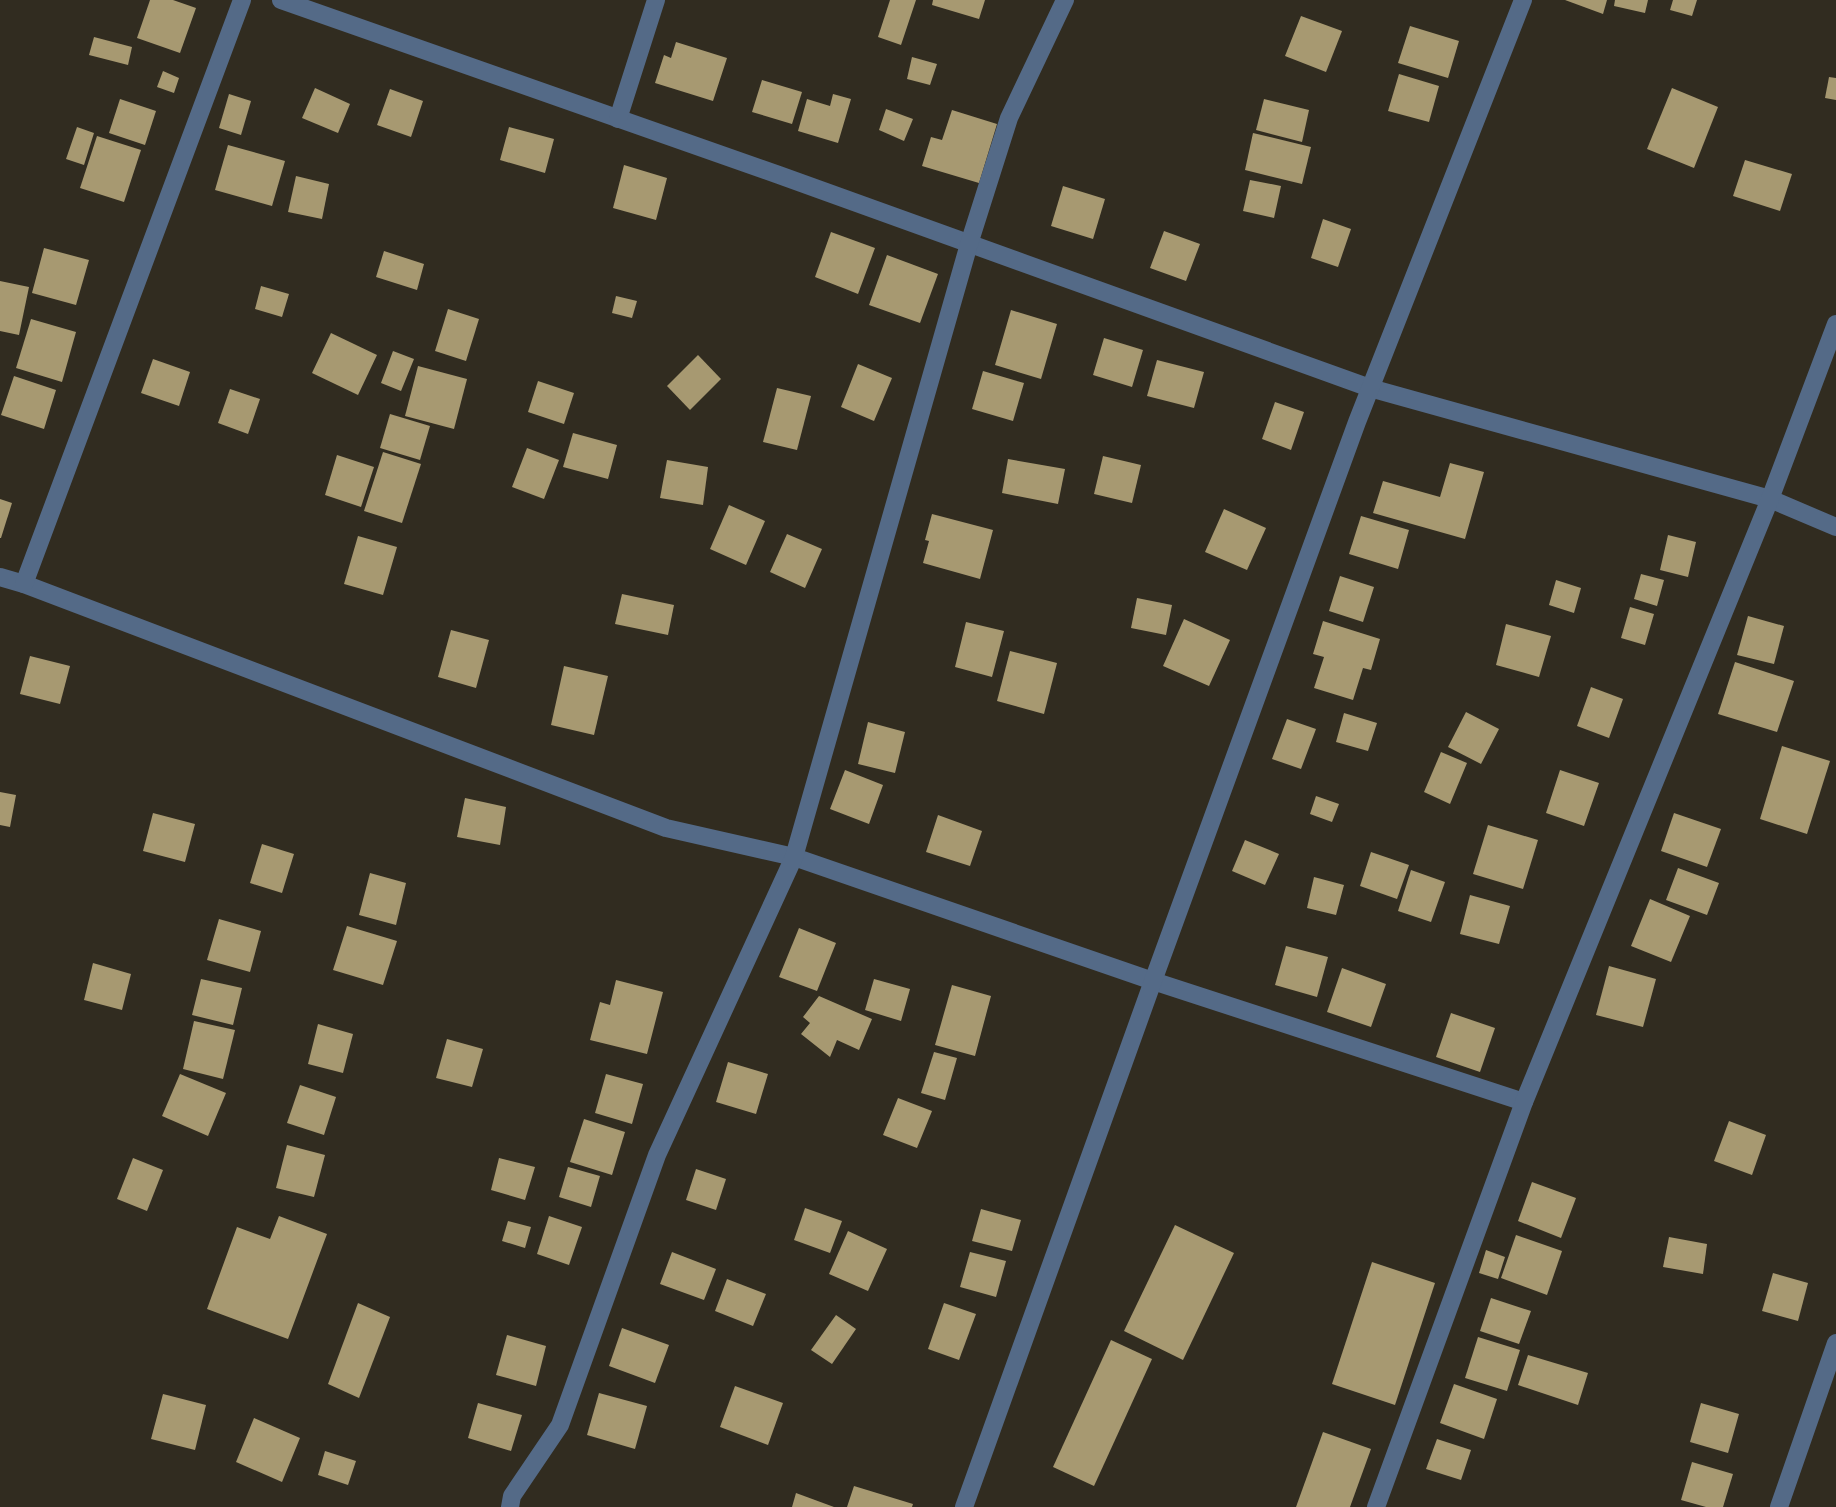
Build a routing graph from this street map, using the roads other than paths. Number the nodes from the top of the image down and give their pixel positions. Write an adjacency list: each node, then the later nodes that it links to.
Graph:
1 (242, 0): 13 (street)
2 (281, 0): 6 (street)
3 (656, 0): 6 (street)
4 (1065, 0): 7 (street)
5 (1523, 0): 9 (street)
6 (618, 118): 7 (street)
7 (969, 244): 9 (street); 14 (street)
8 (1836, 324): 10 (street)
9 (1370, 388): 10 (street); 15 (street)
10 (1770, 499): 11 (street); 16 (street)
11 (1836, 527)
12 (0, 577): 13 (street)
13 (24, 584): 14 (street)
14 (794, 857): 15 (street); 18 (street)
15 (1153, 981): 16 (street); 19 (street)
16 (1524, 1102): 20 (street)
17 (1836, 1343): 21 (street)
18 (510, 1507)
19 (964, 1507)
20 (1376, 1507)
21 (1779, 1507)

